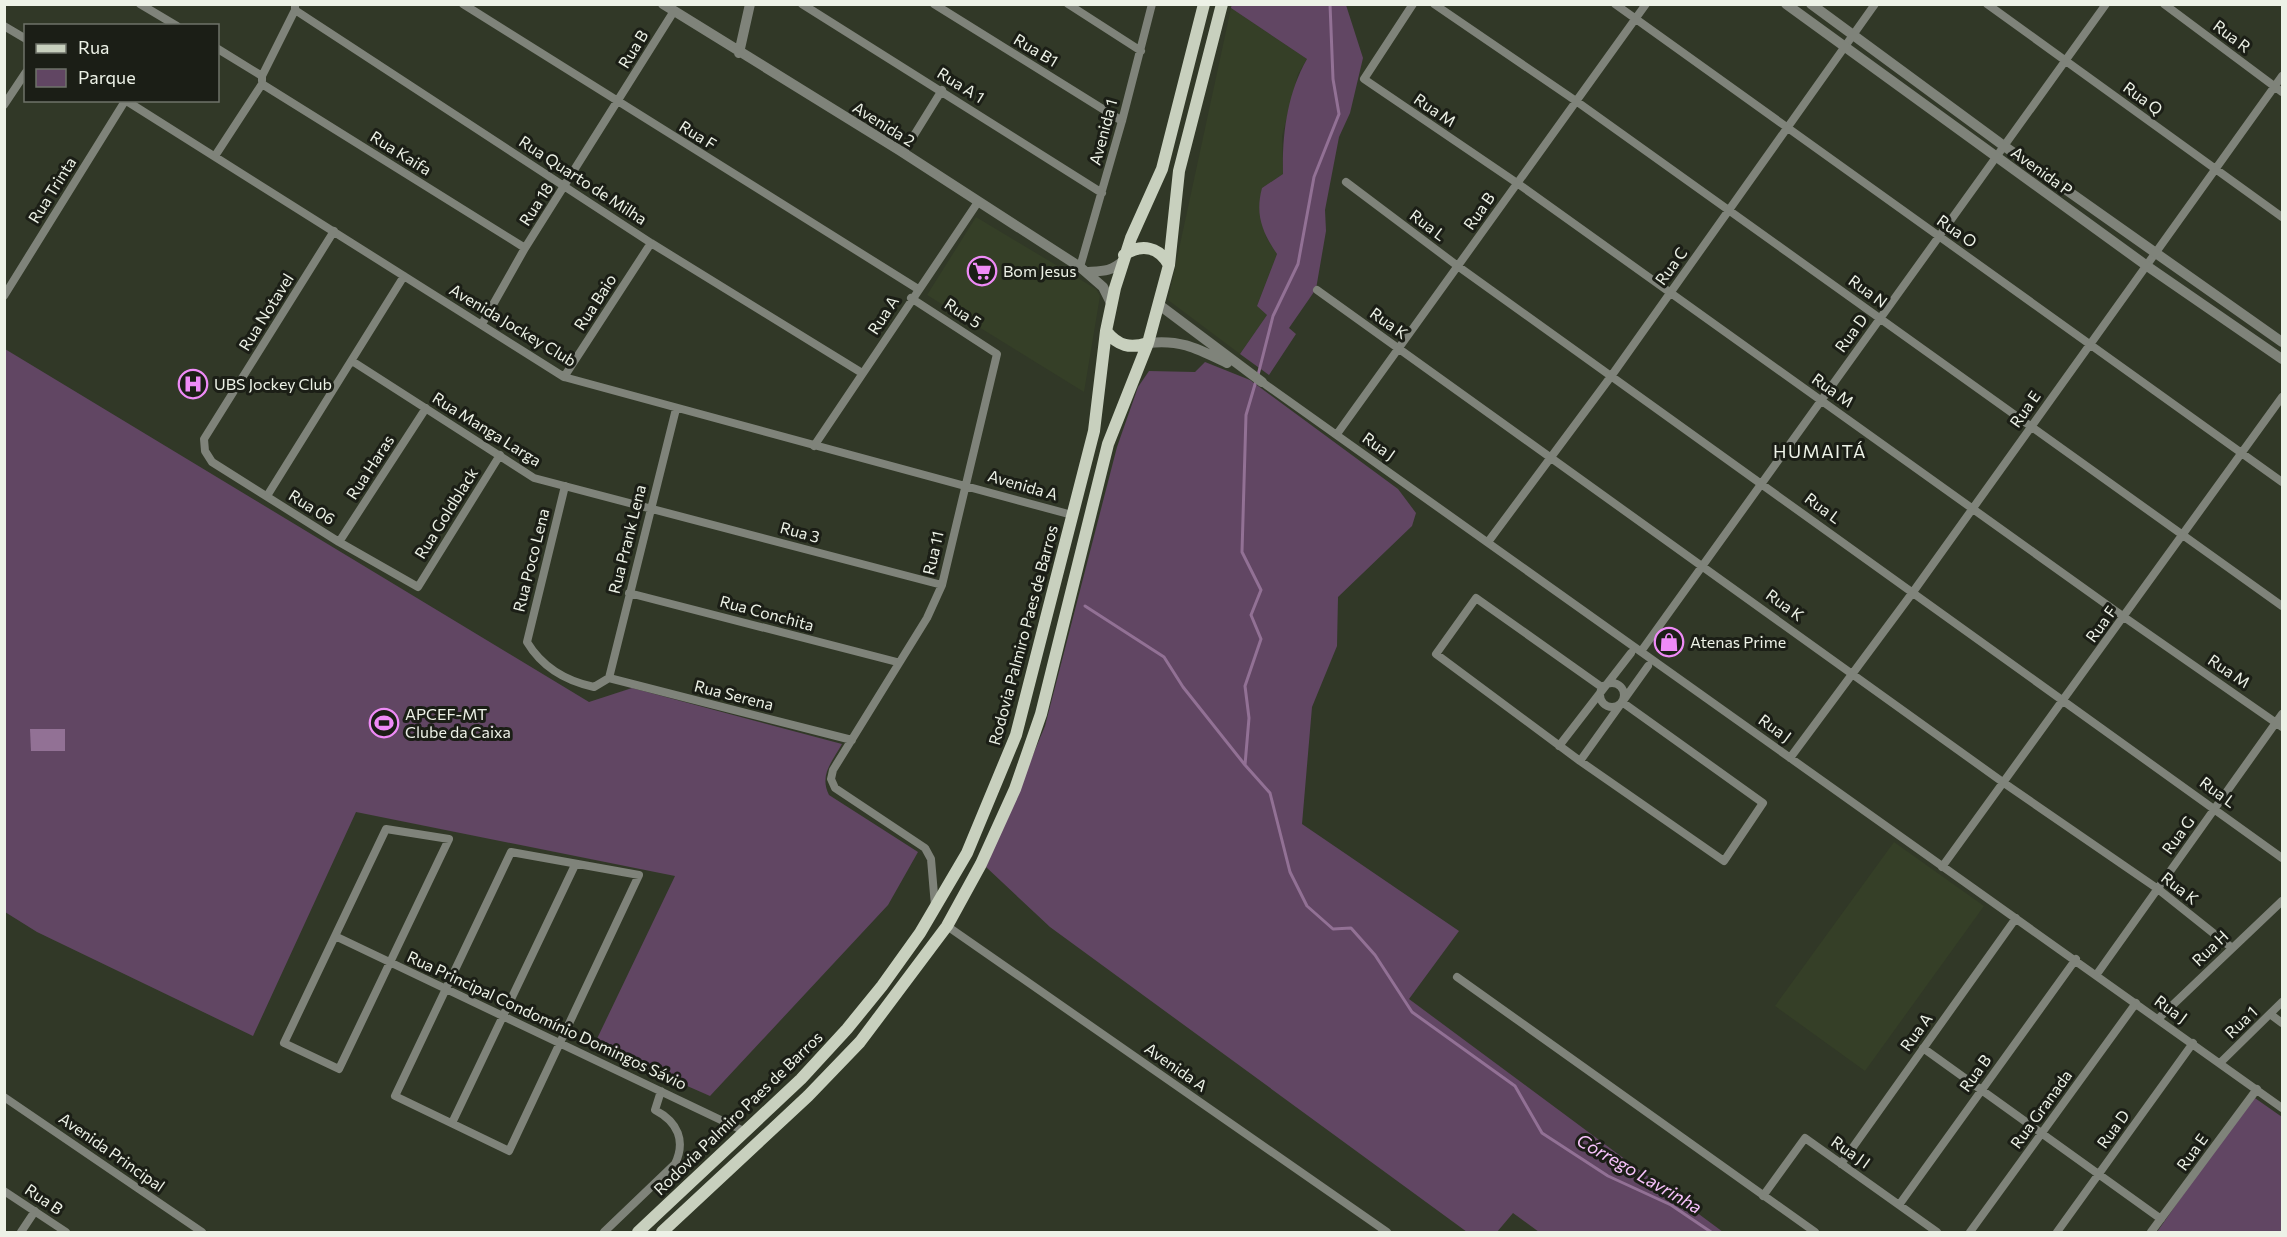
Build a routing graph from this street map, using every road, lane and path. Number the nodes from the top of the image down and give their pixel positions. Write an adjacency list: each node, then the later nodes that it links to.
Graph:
1 (140, 4): 24 (street)
2 (463, 4): 41 (street, Rua F)
3 (663, 4): 22 (street, Avenida 2)
4 (750, 4): 31 (street)
5 (802, 4): 36 (street, Rua A 1)
6 (934, 4): 43 (street, Rua B1)
7 (1068, 4): 30 (street)
8 (1152, 4): 30 (street, Avenida 1)
9 (1204, 4): 62 (main road, Rodovia Palmiro Paes de Barros)
10 (1222, 4): 63 (main road, Rodovia Palmiro Paes de Barros)
11 (1413, 4): 51 (street, Rua M)
12 (1434, 4): 38 (street, Rua N)
13 (1615, 4): 23 (street, Rua O)
14 (1646, 4): 23 (street, Rua B)
15 (1785, 4): 28 (street, Avenida P)
16 (1811, 4): 26 (street, Avenida P)
17 (1875, 4): 26 (street, Rua C)
18 (1987, 4): 32 (street, Rua Q)
19 (2106, 4): 32 (street, Rua D)
20 (2164, 4): 37 (street, Rua R)
21 (295, 7): 35 (street); 52 (street, Rua Quarto de Milha)
22 (674, 11): 31 (street, Avenida 2); 41 (street, Rua B)
23 (1635, 19): 38 (street, Rua B); 44 (street, Rua O)
24 (174, 24)
25 (4, 26): 27 (street)
26 (1853, 34): 28 (street, Rua C); 45 (street, Avenida P)
27 (24, 38)
28 (1845, 47): 44 (street, Rua C); 48 (street, Avenida P)
29 (219, 50): 35 (street, Rua Kaifa)
30 (1141, 51): 43 (street, Avenida 1)
31 (739, 53): 46 (street, Avenida 2)
32 (2065, 61): 45 (street, Rua D); 49 (street, Rua Q)
33 (24, 75): 42 (street)
34 (2283, 76): 37 (street, Rua E)
35 (262, 80): 47 (street); 60 (street, Rua Kaifa)
36 (942, 90): 46 (street); 53 (street, Rua A 1)
37 (2279, 90): 49 (street, Rua E)
38 (1576, 101): 51 (street, Rua B); 55 (street, Rua N)
39 (124, 102): 71 (street, Rua Trinta)
40 (127, 102): 47 (street, Avenida Jockey Club)
41 (617, 102): 52 (street, Rua 18); 68 (street, Rua F)
42 (4, 105)
43 (1122, 121): 53 (street, Avenida 1)
44 (1786, 128): 55 (street, Rua C); 58 (street, Rua O)
45 (2004, 146): 48 (street, Rua D); 61 (street, Avenida P)
46 (903, 153): 54 (street, Avenida 2)
47 (215, 156): 57 (street, Avenida Jockey Club)
48 (1996, 157): 58 (street, Rua D); 64 (street, Avenida P)
49 (2216, 169): 56 (street, Rua Q); 61 (street, Rua E)
50 (1346, 182): 65 (street, Rua L)
51 (1517, 183): 65 (street, Rua B); 70 (street, Rua M)
52 (566, 186): 59 (street, Rua Quarto de Milha); 60 (street, Rua 18)
53 (1102, 193): 66 (street, Avenida 1)
54 (978, 202): 66 (street, Avenida 2); 68 (street, Rua A)
55 (1730, 210): 70 (street, Rua C); 75 (street, Rua N)
56 (2283, 216)
57 (334, 231): 67 (street, Avenida Jockey Club); 96 (street, Rua Notavel)
58 (1940, 237): 75 (street, Rua D); 80 (street, Rua O)
59 (651, 243): 86 (street, Rua Quarto de Milha); 88 (street, Rua Baio)
60 (525, 248): 76 (street, Rua 18)
61 (2157, 253): 64 (street, Rua E); 78 (street, Avenida P)
62 (1124, 258): 63 (main road); 66 (street); 73 (main road, Rodovia Palmiro Paes de Barros)
63 (1169, 265): 74 (main road, Rodovia Palmiro Paes de Barros)
64 (2147, 266): 80 (street, Rua E); 83 (street, Avenida P)
65 (1459, 267): 81 (street, Rua B); 87 (street, Rua L)
66 (1083, 269): 73 (street, Avenida 2)
67 (404, 276): 76 (street, Avenida Jockey Club); 84 (street)
68 (918, 289): 72 (street, Rua A)
69 (1317, 290): 81 (street, Rua K)
70 (1669, 294): 87 (street, Rua C); 91 (street, Rua M)
71 (4, 296)
72 (911, 298): 82 (street, Rua 5); 86 (street, Rua A)
73 (1111, 303): 77 (main road, Rodovia Palmiro Paes de Barros)
74 (1158, 304): 79 (main road, Rodovia Palmiro Paes de Barros); 85 (street, Rua J)
75 (1880, 318): 91 (street, Rua D); 94 (street, Rua N)
76 (482, 324): 88 (street, Avenida Jockey Club)
77 (1106, 331): 79 (main road); 108 (main road, Rodovia Palmiro Paes de Barros)
78 (2283, 342)
79 (1148, 343): 85 (street, Rua J); 143 (main road, Rodovia Palmiro Paes de Barros)
80 (2090, 344): 94 (street, Rua E); 98 (street, Rua O)
81 (1400, 349): 95 (street, Rua B); 100 (street, Rua K)
82 (997, 354): 103 (street, Rua 11)
83 (2283, 359)
84 (352, 361): 92 (street, Rua Manga Larga); 105 (street)
85 (1249, 373): 89 (street, Rua J)
86 (862, 374): 97 (street, Rua A)
87 (1612, 375): 100 (street, Rua C); 102 (street, Rua L)
88 (564, 377): 93 (street, Avenida Jockey Club)
89 (1262, 382): 95 (street, Rua J)
90 (2283, 397): 98 (street, Rua F)
91 (1821, 400): 102 (street, Rua D); 107 (street, Rua M)
92 (426, 408): 99 (street, Rua Manga Larga); 110 (street, Rua Haras)
93 (676, 409): 97 (street, Avenida Jockey Club); 106 (street, Rua Prank Lena)
94 (2031, 427): 107 (street, Rua E); 109 (street, Rua N)
95 (1337, 434): 111 (street, Rua J)
96 (204, 439): 105 (street, Rua 06)
97 (814, 446): 103 (street, Avenida Jockey Club)
98 (2241, 453): 101 (street, Rua O); 109 (street, Rua F)
99 (500, 455): 104 (street, Rua Manga Larga); 114 (street, Rua Goldblack)
100 (1551, 457): 111 (street, Rua C); 112 (street, Rua K)
101 (2283, 482)
102 (1762, 483): 112 (street, Rua D); 116 (street, Rua L)
103 (965, 484): 108 (street, Avenida A); 113 (street, Rua 11)
104 (565, 486): 106 (street, Rua Manga Larga); 124 (street, Rua Poco Lena)
105 (267, 496): 110 (street, Rua 06)
106 (651, 508): 113 (street, Rua 3); 115 (street, Rua Prank Lena)
107 (1973, 509): 116 (street, Rua E); 118 (street, Rua M)
108 (1072, 515): 141 (main road, Rodovia Palmiro Paes de Barros)
109 (2182, 536): 117 (street, Rua N); 118 (street, Rua F)
110 (339, 542): 114 (street, Rua 06)
111 (1488, 542): 119 (street, Rua J)
112 (1703, 565): 119 (street, Rua D); 123 (street, Rua K)
113 (942, 585): 121 (street, Rua 11)
114 (418, 587)
115 (628, 592): 121 (street, Rua Conchita); 124 (street, Rua Prank Lena)
116 (1913, 592): 123 (street, Rua E); 126 (street, Rua L)
117 (2283, 606)
118 (2124, 617): 126 (street, Rua F); 129 (street, Rua M)
119 (1642, 650): 132 (street, Rua J)
120 (1631, 653): 125 (street)
121 (897, 662): 130 (street, Rua 11)
122 (1648, 666): 127 (street)
123 (1853, 673): 132 (street, Rua E); 134 (street, Rua K)
124 (609, 678): 130 (street, Rua Serena)
125 (1603, 688): 127 (street); 127 (street); 131 (street); 131 (street)
126 (2064, 700): 134 (street, Rua F); 135 (street, Rua L)
127 (1622, 702): 133 (street); 133 (street)
128 (2283, 714): 129 (street, Rua G)
129 (2280, 725): 135 (street, Rua G)
130 (852, 740): 141 (street, Rua 11)
131 (1559, 746): 133 (street)
132 (1790, 758): 138 (street, Rua J)
133 (1580, 761)
134 (2004, 783): 138 (street, Rua F); 139 (street, Rua K)
135 (2215, 809): 136 (street, Rua L); 139 (street, Rua G)
136 (2283, 858)
137 (575, 865): 150 (street); 154 (street); 157 (street)
138 (1942, 867): 142 (street, Rua J)
139 (2158, 889): 145 (street, Rua K); 148 (street, Rua G)
140 (2283, 900): 145 (street, Rua H)
141 (935, 909): 167 (main road, Rodovia Palmiro Paes de Barros)
142 (2016, 918): 146 (street, Rua J); 159 (street, Rua A)
143 (947, 926): 176 (main road, Rodovia Palmiro Paes de Barros); 183 (street, Avenida A)
144 (335, 936): 147 (street, Rua Principal Condomínio Domingos Sávio); 147 (street); 147 (street)
145 (2232, 948): 155 (street, Rua H)
146 (2076, 958): 148 (street, Rua J); 163 (street, Rua B)
147 (390, 962): 150 (street, Rua Principal Condomínio Domingos Sávio)
148 (2097, 974): 152 (street, Rua J)
149 (1457, 977): 172 (street)
150 (446, 988): 154 (street, Rua Principal Condomínio Domingos Sávio); 166 (street)
151 (2283, 1002): 153 (street, Rua 1)
152 (2136, 1003): 155 (street, Rua J); 168 (street, Rua Granada)
153 (2270, 1014): 156 (street); 160 (street, Rua 1)
154 (503, 1015): 157 (street, Rua Principal Condomínio Domingos Sávio); 166 (street)
155 (2158, 1018): 158 (street, Rua J)
156 (2283, 1023)
157 (561, 1043): 162 (street, Rua Principal Condomínio Domingos Sávio); 166 (street)
158 (2193, 1043): 160 (street, Rua J); 170 (street, Rua D)
159 (1923, 1048): 163 (street); 169 (street, Rua A)
160 (2220, 1063): 161 (street, Rua J)
161 (2257, 1089): 165 (street, Rua J); 175 (street, Rua E)
162 (661, 1091): 167 (street, Rua Principal Condomínio Domingos Sávio); 180 (street, Rodovia Palmiro Paes de Barros)
163 (1981, 1091): 168 (street); 173 (street, Rua B)
164 (4, 1097): 179 (street, Avenida Principal)
165 (2283, 1108)
166 (452, 1123)
167 (746, 1131): 181 (main road, Rodovia Palmiro Paes de Barros)
168 (2041, 1134): 170 (street); 186 (street, Rua Granada)
169 (1841, 1164): 172 (street, Rua J I); 173 (street, Rua J I)
170 (2098, 1175): 175 (street); 187 (street, Rua D)
171 (4, 1191): 174 (street, Rua B)
172 (1763, 1196): 184 (street)
173 (1899, 1206): 185 (street, Rua J I)
174 (35, 1211): 177 (street); 178 (street, Rua B)
175 (2161, 1219): 188 (street, Rua E)
176 (674, 1227): 182 (main road, Rodovia Palmiro Paes de Barros)
177 (21, 1233)
178 (66, 1233)
179 (202, 1233)
180 (604, 1233)
181 (638, 1233)
182 (662, 1233)
183 (1387, 1233)
184 (1815, 1233)
185 (1937, 1233)
186 (1970, 1233)
187 (2057, 1233)
188 (2151, 1233)

